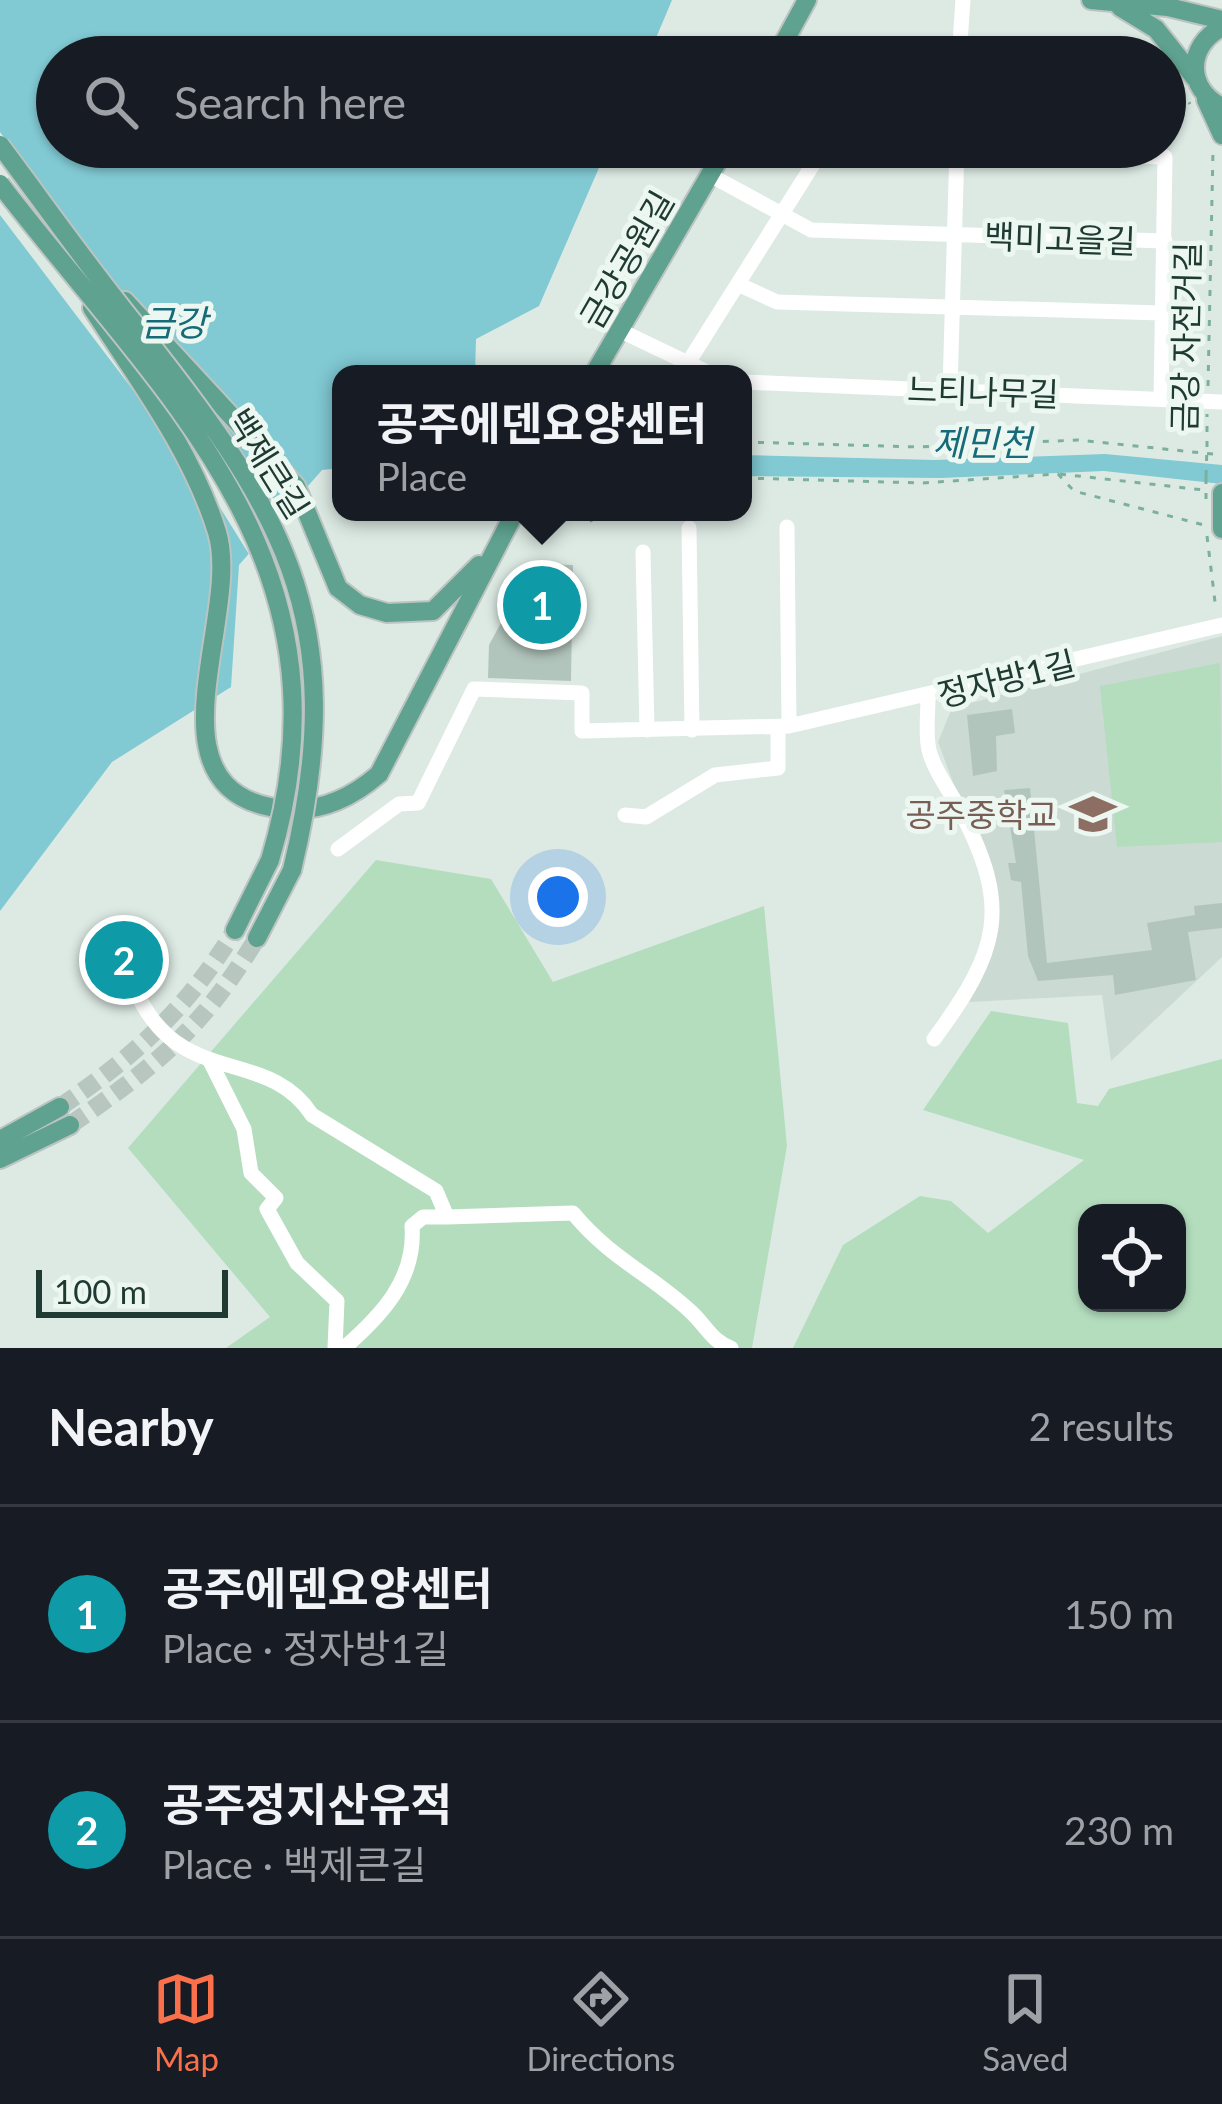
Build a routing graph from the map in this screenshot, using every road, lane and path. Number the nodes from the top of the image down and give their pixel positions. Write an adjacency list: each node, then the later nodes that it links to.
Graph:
1 (807, 0): 6 (main road)
2 (963, 0): 7 (street)
3 (1091, 0): 4 (main road)
4 (1116, 4): 5 (main road); 8 (main road)
5 (1222, 24): 10 (main road)
6 (787, 36)
7 (959, 36)
8 (1161, 36)
9 (1186, 68): 10 (main road)
10 (1198, 84): 12 (main road); 14 (main road)
11 (1186, 99): 13 (path)
12 (1222, 107)
13 (1198, 118)
14 (1217, 141): 37 (path, 금강 자전거길)
15 (0, 145): 24 (main road, 백제큰길, bridge)
16 (714, 168): 20 (main road, 금강공원길)
17 (811, 168): 22 (street)
18 (956, 168): 23 (street, 백미고을길)
19 (1163, 168): 25 (street)
20 (710, 175): 22 (street, 금강공원길); 30 (main road, 금강공원길)
21 (0, 184): 26 (main road, 백제큰길, bridge)
22 (782, 217): 23 (street, 백미고을길); 27 (street)
23 (954, 235): 25 (street, 백미고을길); 28 (street, 백미고을길)
24 (69, 240): 49 (main road, bridge); 59 (main road, 백제큰길, bridge)
25 (1165, 241): 29 (street)
26 (47, 245): 49 (main road, bridge); 58 (main road, 백제큰길, bridge)
27 (742, 286): 28 (street); 33 (street)
28 (952, 307): 29 (street); 35 (street, 백미고을길)
29 (1162, 313): 36 (street)
30 (619, 330): 31 (main road, 금강공원길); 32 (street)
31 (599, 365)
32 (684, 365)
33 (687, 365)
34 (752, 382): 35 (street, 느티나무길)
35 (950, 389): 36 (street, 느티나무길)
36 (1161, 399): 37 (street, 느티나무길)
37 (1215, 402): 42 (path, 금강 자전거길, bridge)
38 (752, 442): 39 (path)
39 (1222, 455)
40 (1058, 474): 41 (path); 42 (path); 45 (path)
41 (752, 478)
42 (1216, 494): 45 (main road); 45 (path, 금강 자전거길)
43 (510, 521): 49 (main road)
44 (592, 521): 47 (path)
45 (1216, 526): 51 (path, 금강 자전거길)
46 (787, 527): 53 (street)
47 (596, 528)
48 (688, 528): 55 (street)
49 (502, 538)
50 (643, 552): 54 (street)
51 (1222, 623): 52 (street, 정자방1길)
52 (928, 697): 53 (street, 정자방1길); 61 (street)
53 (784, 727): 55 (street, 정자방1길); 56 (street)
54 (647, 730): 55 (street, 정자방1길); 57 (street, 정자방1길)
55 (692, 730)
56 (626, 815)
57 (338, 849)
58 (235, 930)
59 (257, 938)
60 (124, 967): 62 (street)
61 (934, 1039)
62 (210, 1060): 65 (street); 66 (street)
63 (0, 1140): 64 (main road)
64 (0, 1159)
65 (447, 1217): 66 (street); 67 (street)
66 (339, 1348)
67 (731, 1348)

